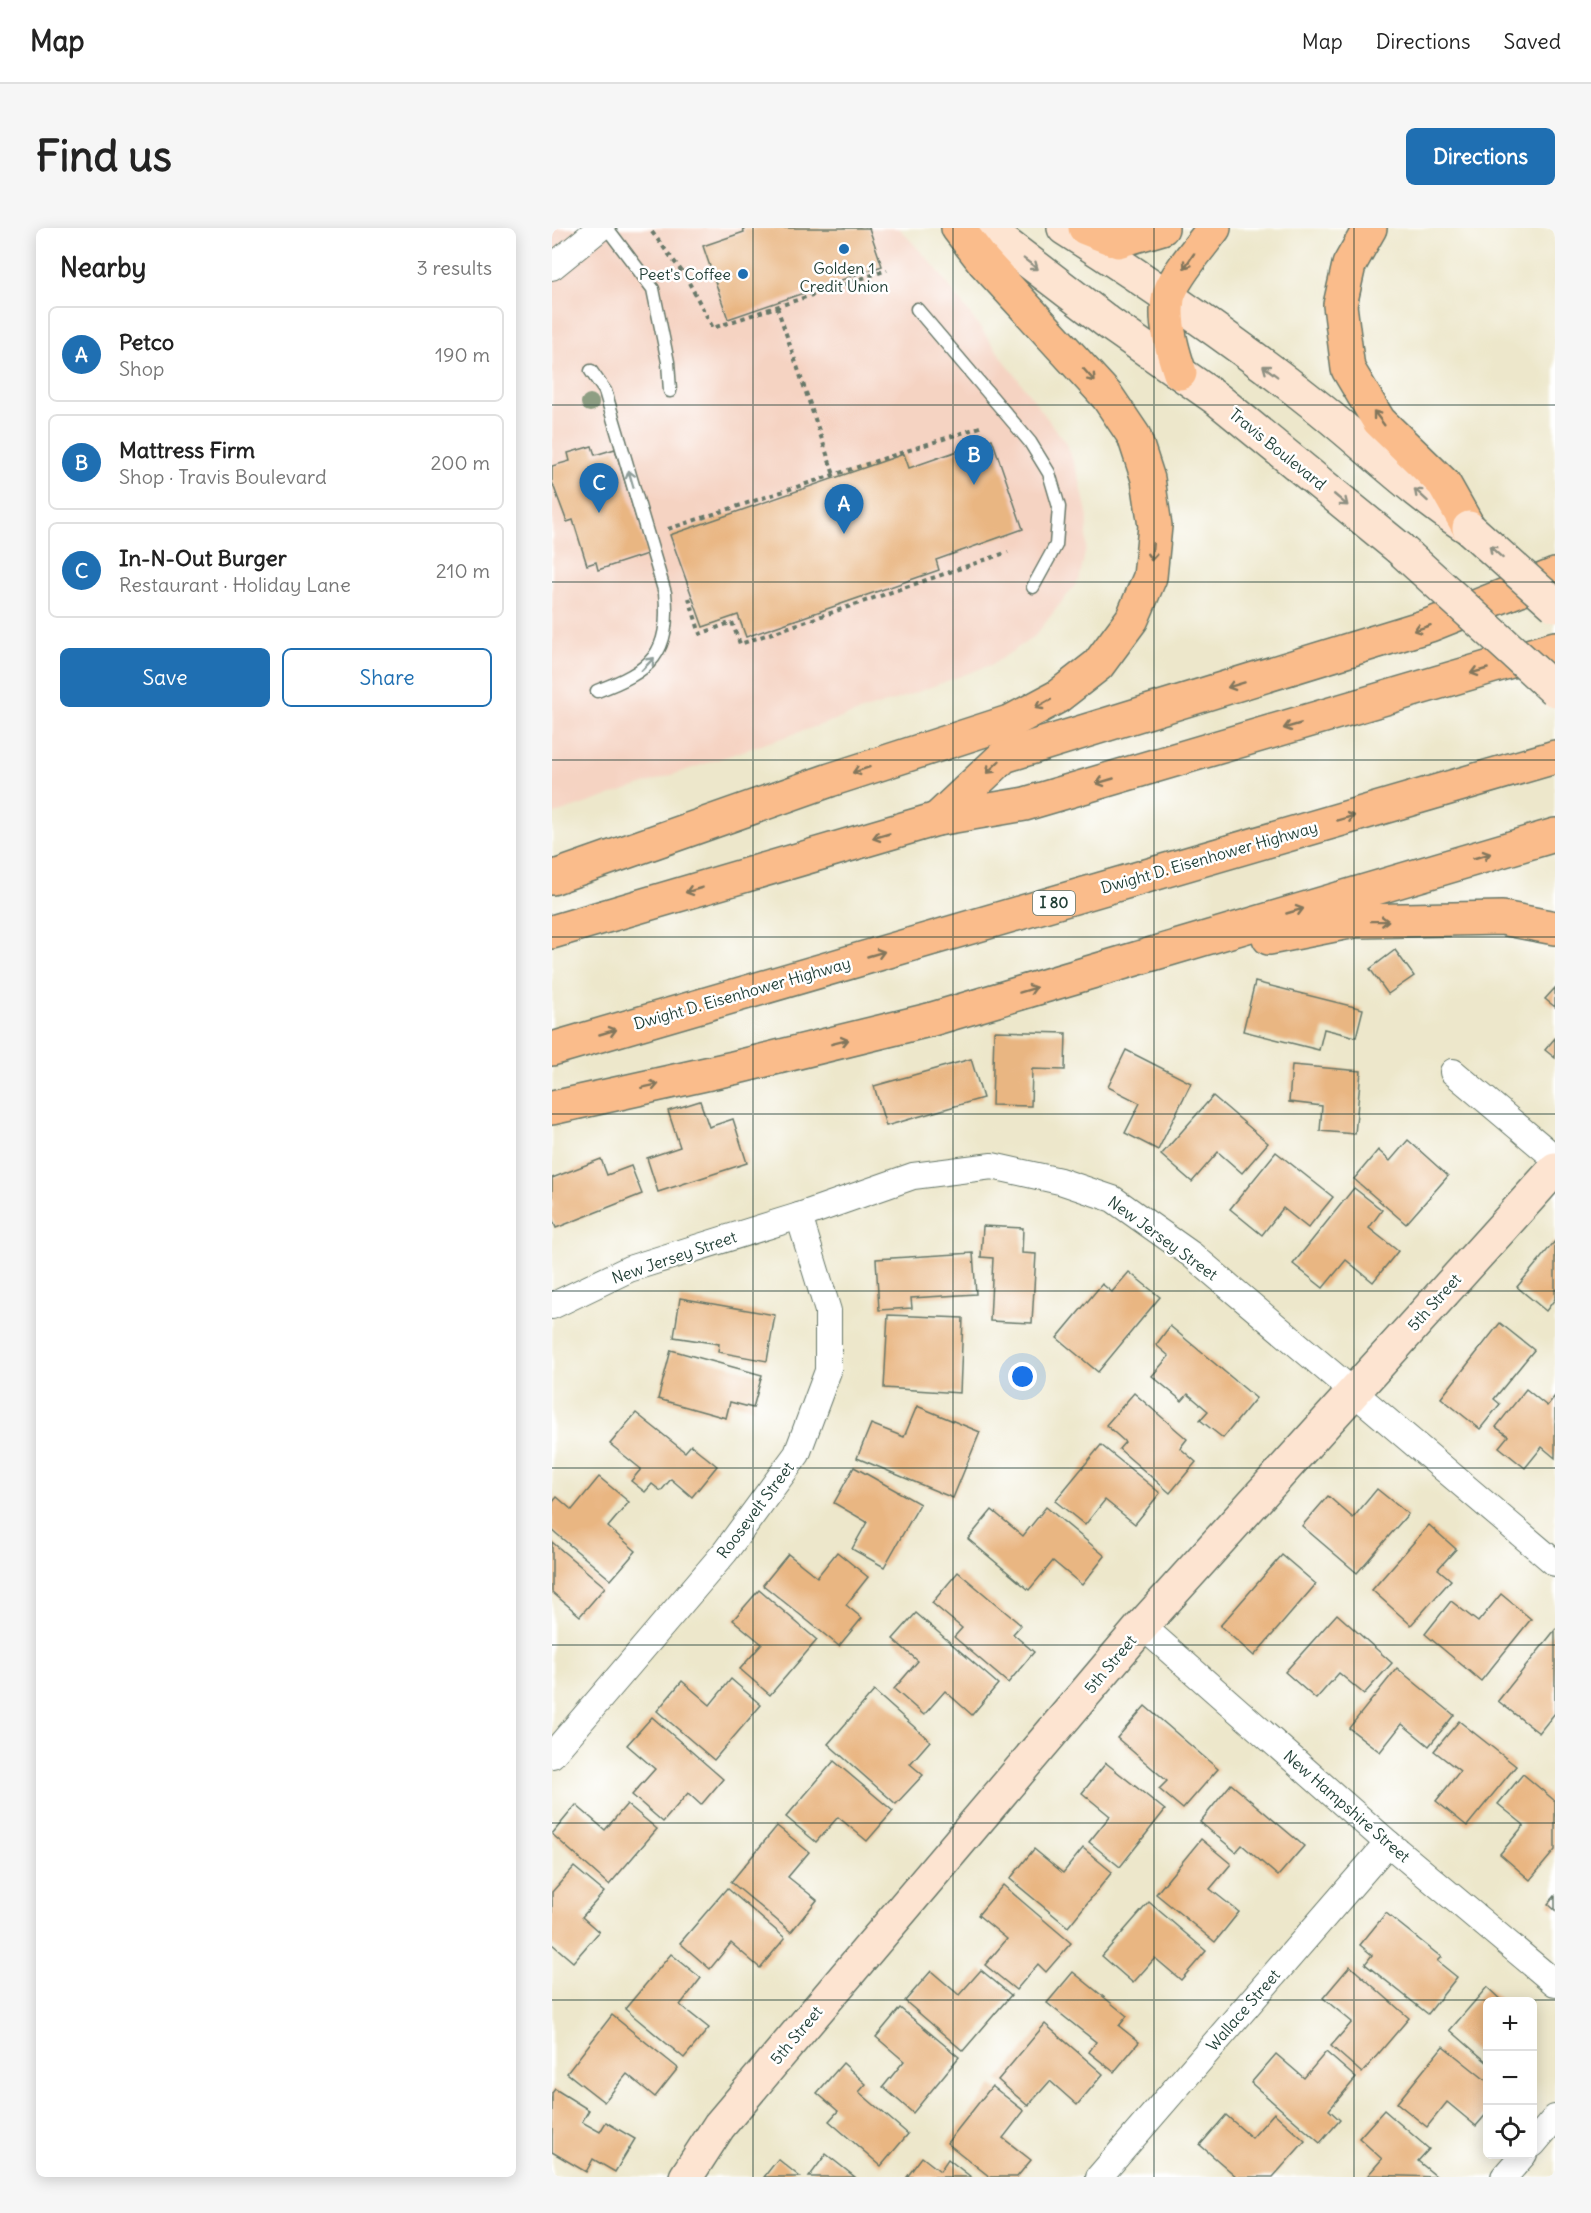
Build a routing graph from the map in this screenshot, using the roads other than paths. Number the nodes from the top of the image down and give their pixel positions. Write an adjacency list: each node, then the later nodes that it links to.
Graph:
1 (600, 228): 10 (street)
2 (607, 228): 15 (lane)
3 (958, 228): 26 (highway, one-way to 26)
4 (985, 228): 14 (main road, Travis Boulevard, one-way to 14)
5 (1064, 228): 11 (main road)
6 (1085, 228): 7 (highway)
7 (1162, 228)
8 (1214, 228): 11 (highway, one-way to 11)
9 (1370, 228): 16 (highway, one-way to 9)
10 (552, 267)
11 (1167, 297): 14 (highway); 16 (main road, one-way to 11)
12 (917, 309): 18 (lane)
13 (591, 371): 22 (lane, one-way to 13)
14 (1180, 373): 21 (main road, Travis Boulevard, one-way to 21, bridge)
15 (670, 391)
16 (1469, 528): 19 (main road, one-way to 16, bridge)
17 (1555, 575): 24 (highway, one-way to 24)
18 (1033, 586)
19 (1555, 605)
20 (1555, 648): 24 (highway, one-way to 24)
21 (1555, 690)
22 (597, 691)
23 (1555, 757): 30 (highway, Dwight D. Eisenhower Highway / I 80, one-way to 23)
24 (937, 819): 28 (highway, one-way to 28)
25 (1555, 835): 29 (highway, one-way to 25)
26 (552, 878)
27 (1555, 928): 29 (highway, one-way to 27)
28 (552, 932)
29 (1198, 939): 32 (highway, one-way to 29)
30 (552, 1048)
31 (1453, 1072): 33 (street)
32 (552, 1108)
33 (1555, 1158)
34 (1555, 1169): 37 (main road, 5th Street)
35 (799, 1216): 36 (street, New Jersey Street); 37 (street, New Jersey Street); 40 (street, Roosevelt Street)
36 (552, 1306)
37 (1354, 1392): 38 (street, New Jersey Street); 39 (main road, 5th Street)
38 (1555, 1563)
39 (1142, 1626): 41 (street, New Hampshire Street); 46 (main road, 5th Street)
40 (552, 1755)
41 (1388, 1843): 42 (street, New Hampshire Street); 47 (street, Wallace Street)
42 (1555, 1983)
43 (1555, 2118): 44 (street)
44 (1537, 2139)
45 (1520, 2159): 48 (street)
46 (686, 2177)
47 (1099, 2177)
48 (1504, 2177)

